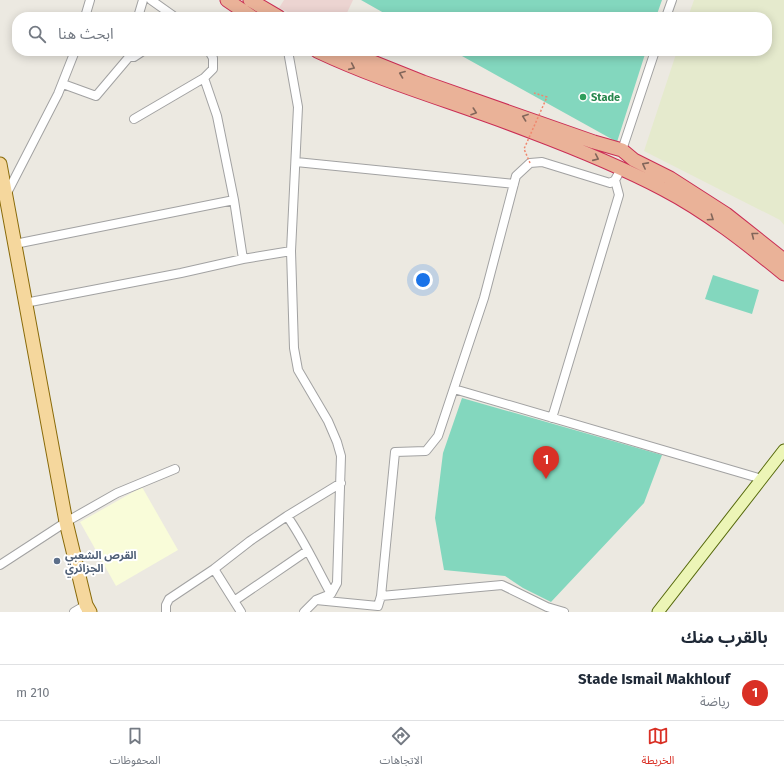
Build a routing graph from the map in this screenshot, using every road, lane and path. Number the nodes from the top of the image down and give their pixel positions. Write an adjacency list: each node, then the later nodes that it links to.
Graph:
1 (90, 0): 7 (street)
2 (143, 0): 8 (street)
3 (151, 0): 9 (street)
4 (227, 0): 10 (highway)
5 (250, 0): 11 (highway)
6 (672, 0): 12 (street)
7 (86, 12)
8 (139, 12)
9 (168, 12)
10 (245, 12)
11 (270, 12)
12 (668, 12)
13 (73, 56): 21 (street)
14 (128, 56): 21 (street)
15 (212, 56): 20 (street)
16 (289, 56): 25 (street)
17 (328, 56): 28 (highway, one-way to 28)
18 (359, 56): 24 (highway, one-way to 18)
19 (653, 56): 24 (street)
20 (204, 78): 23 (street); 31 (street)
21 (63, 84): 30 (street)
22 (534, 93): 26 (path, bridge)
23 (134, 119)
24 (622, 150): 35 (highway, one-way to 24)
25 (296, 162): 29 (street); 33 (street)
26 (530, 163): 28 (street); 29 (street)
27 (0, 164): 30 (main road)
28 (618, 175): 36 (highway, one-way to 36); 39 (street)
29 (514, 184): 38 (street)
30 (6, 195): 32 (main road)
31 (234, 200): 32 (street); 34 (street)
32 (15, 244): 37 (main road)
33 (291, 251): 34 (street); 43 (street)
34 (243, 259): 37 (street)
35 (784, 260)
36 (784, 274)
37 (25, 303): 45 (main road)
38 (454, 389): 39 (street); 50 (street)
39 (552, 418): 42 (street)
40 (784, 450): 42 (main road)
41 (175, 468): 45 (street)
42 (762, 479): 60 (main road)
43 (341, 483): 44 (street); 49 (street)
44 (287, 516): 46 (street); 48 (street)
45 (66, 522): 47 (street); 53 (main road)
46 (307, 551): 49 (street); 52 (street)
47 (0, 565)
48 (214, 569): 52 (street); 56 (street)
49 (331, 594): 51 (street)
50 (381, 596): 54 (street); 59 (street)
51 (316, 600): 54 (street); 58 (street)
52 (234, 601): 57 (street)
53 (88, 608): 55 (street)
54 (377, 609)
55 (74, 612)
56 (166, 612)
57 (241, 612)
58 (304, 612)
59 (564, 612)
60 (658, 612)

